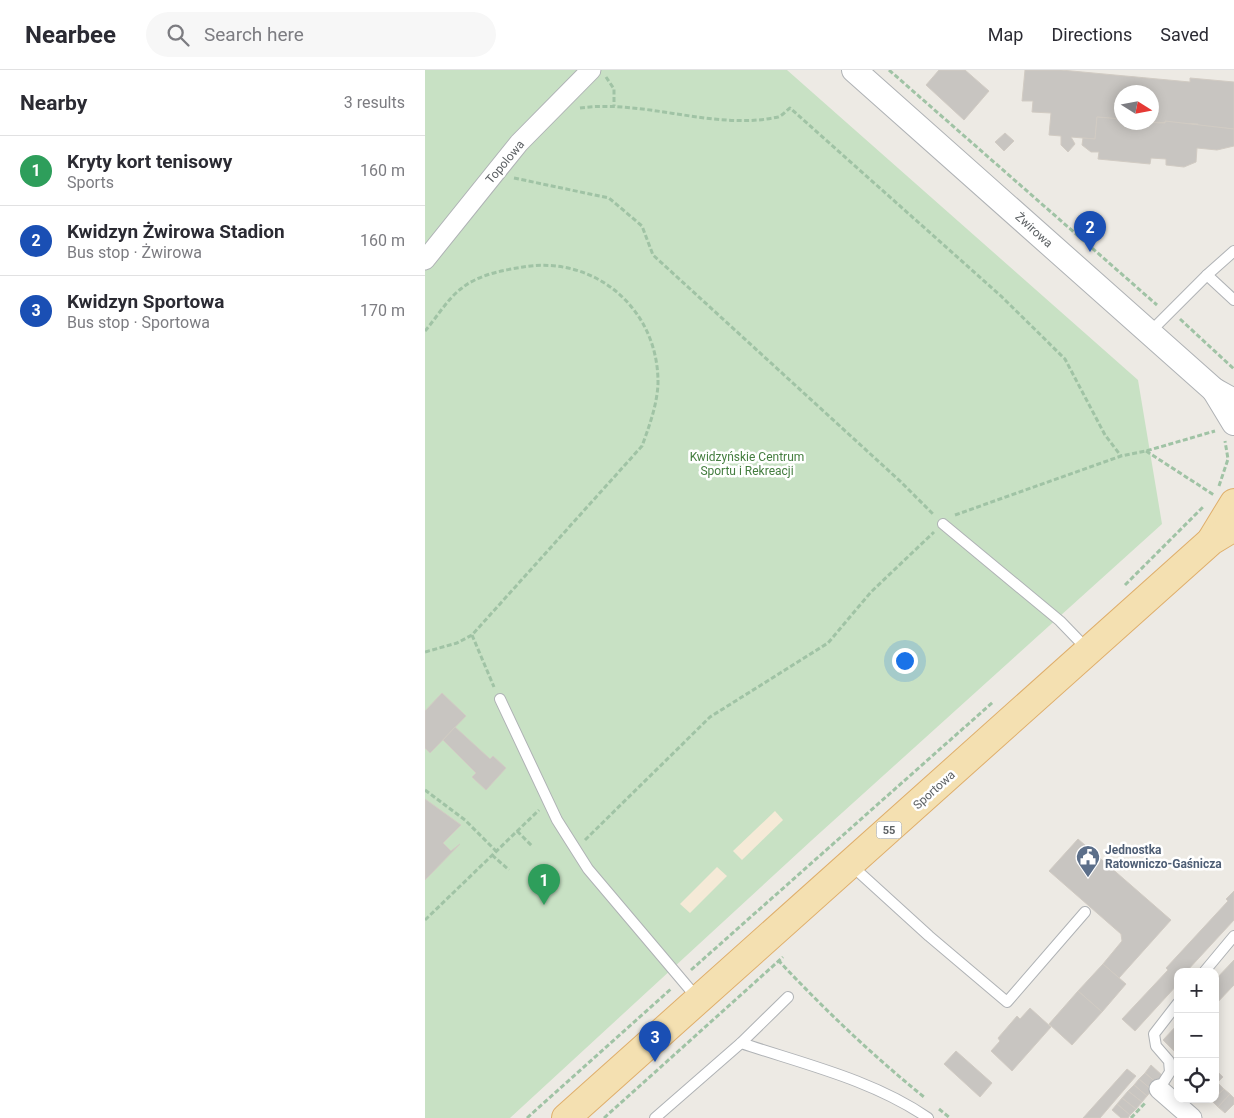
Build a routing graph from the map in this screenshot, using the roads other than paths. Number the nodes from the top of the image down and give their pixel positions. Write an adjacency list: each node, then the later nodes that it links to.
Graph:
1 (591, 70): 4 (street, Topolowa)
2 (854, 70): 7 (street, Żwirowa)
3 (1234, 251): 5 (lane)
4 (425, 260)
5 (1207, 275): 6 (lane); 7 (lane)
6 (1234, 300)
7 (1149, 333): 8 (street, Żwirowa)
8 (1224, 396): 9 (street, Żwirowa)
9 (1226, 430)
10 (1224, 499): 12 (main road, Sportowa / 55)
11 (943, 524): 13 (lane)
12 (1223, 534): 13 (main road, Sportowa / 55)
13 (1088, 651): 15 (main road, Sportowa / 55)
14 (500, 699): 20 (lane)
15 (850, 865): 16 (lane); 20 (main road, Sportowa / 55)
16 (1085, 912)
17 (1234, 936): 18 (lane)
18 (1207, 968)
19 (788, 997): 22 (lane)
20 (699, 1000): 24 (main road, Sportowa / 55)
21 (1174, 1008): 23 (lane)
22 (741, 1043): 25 (lane); 26 (lane)
23 (1159, 1089): 27 (street)
24 (567, 1118)
25 (655, 1118)
26 (928, 1118)
27 (1192, 1118)

